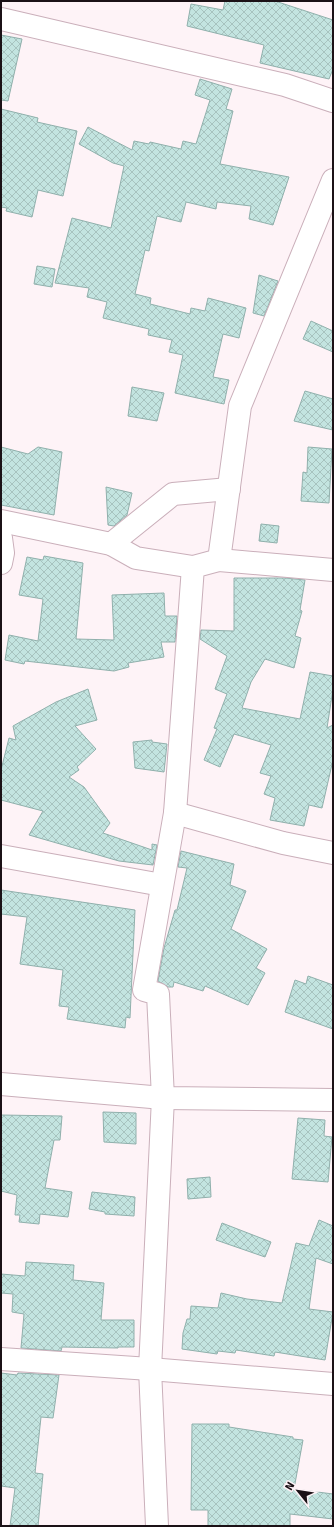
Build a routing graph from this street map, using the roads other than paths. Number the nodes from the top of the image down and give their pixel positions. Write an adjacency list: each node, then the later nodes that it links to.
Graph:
1 (1, 19): 2 (street)
2 (333, 101)
3 (333, 180): 4 (street)
4 (228, 489): 6 (street); 7 (street)
5 (1, 520): 6 (street)
6 (111, 544): 8 (street)
7 (219, 560): 8 (street); 9 (street)
8 (193, 567): 10 (street)
9 (333, 570)
10 (175, 813): 11 (street); 13 (street)
11 (333, 853)
12 (1, 856): 13 (street)
13 (162, 885): 15 (street)
14 (1, 1084): 15 (street)
15 (163, 1098): 16 (street); 18 (street)
16 (333, 1100)
17 (1, 1359): 18 (street)
18 (150, 1369): 19 (street); 20 (street)
19 (333, 1384)
20 (157, 1526)

